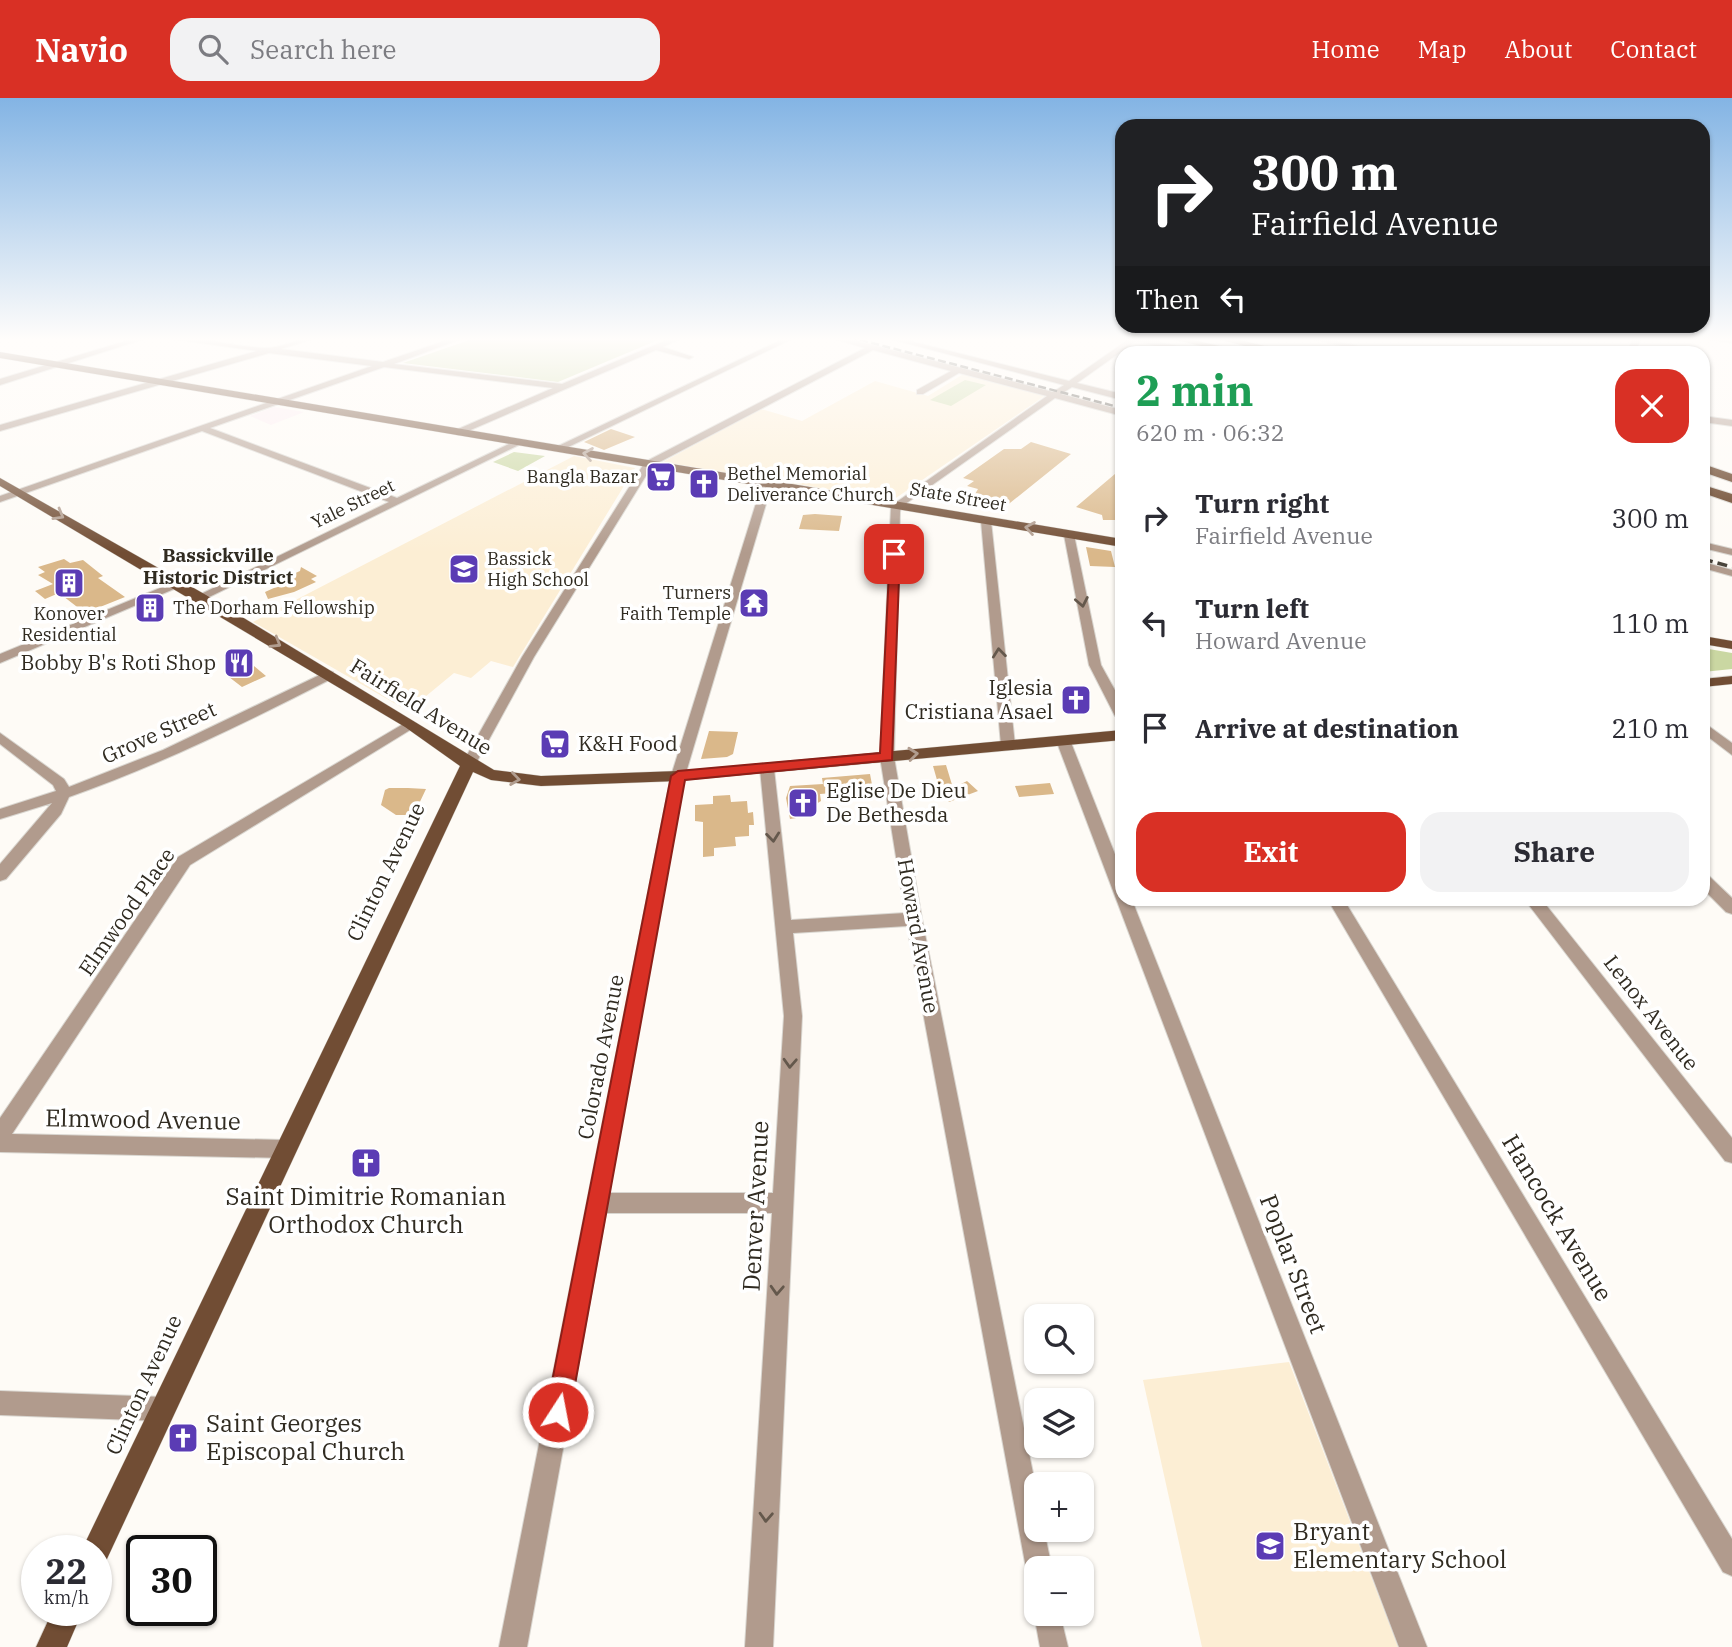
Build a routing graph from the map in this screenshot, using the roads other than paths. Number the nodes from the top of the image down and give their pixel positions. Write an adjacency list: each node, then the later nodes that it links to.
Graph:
1 (64, 409): 10 (street)
2 (256, 409): 11 (street)
3 (321, 409): 12 (main road, State Street)
4 (511, 409): 12 (street)
5 (640, 409): 14 (street)
6 (753, 409): 15 (street)
7 (1034, 409): 27 (street)
8 (1710, 420): 9 (street)
9 (1732, 423)
10 (0, 428)
11 (201, 428): 23 (street); 26 (street)
12 (459, 432): 13 (main road, State Street)
13 (520, 442): 14 (main road, State Street); 26 (street, Yale Street)
14 (557, 449): 15 (main road, State Street, one-way to 14)
15 (648, 464): 19 (main road, State Street); 52 (street, Clinton Avenue)
16 (1710, 468): 17 (highway)
17 (1732, 475)
18 (0, 481): 23 (main road, Fairfield Avenue)
19 (767, 484): 27 (main road, State Street); 54 (street, Colorado Avenue)
20 (1710, 484): 22 (highway)
21 (1710, 491): 25 (highway)
22 (1732, 491)
23 (19, 492): 24 (street); 35 (main road, Fairfield Avenue, one-way to 35)
24 (0, 499)
25 (1732, 499)
26 (398, 502): 36 (street, Yale Street)
27 (896, 506): 28 (main road, State Street); 51 (street, Howard Avenue)
28 (986, 521): 29 (main road, State Street, one-way to 28); 49 (street, one-way to 28)
29 (1069, 535): 30 (main road, State Street); 43 (street, one-way to 43)
30 (1115, 543)
31 (1710, 547): 32 (street)
32 (1732, 552)
33 (1710, 567): 34 (street)
34 (1732, 572)
35 (177, 584): 36 (main road, Fairfield Avenue); 39 (street)
36 (201, 598): 40 (main road, Fairfield Avenue, one-way to 40)
37 (1710, 641): 38 (main road)
38 (1732, 645)
39 (0, 659)
40 (328, 675): 44 (main road, Fairfield Avenue); 55 (street, Grove Street)
41 (1732, 680): 42 (main road)
42 (1710, 682)
43 (1115, 703)
44 (410, 724): 52 (main road, Fairfield Avenue); 66 (street, Elmwood Place)
45 (1710, 732): 50 (street)
46 (1115, 736): 48 (main road, Fairfield Avenue)
47 (0, 737): 55 (street)
48 (1063, 740): 49 (main road, Fairfield Avenue); 58 (street)
49 (1008, 745): 51 (main road, Fairfield Avenue, one-way to 49)
50 (1732, 750)
51 (887, 757): 53 (main road, Fairfield Avenue); 64 (street, Howard Avenue)
52 (469, 764): 54 (main road, Fairfield Avenue, one-way to 54); 68 (main road, Clinton Avenue)
53 (767, 769): 54 (main road, Fairfield Avenue); 65 (street, Denver Avenue, one-way to 65)
54 (678, 776): 70 (street, Colorado Avenue)
55 (64, 796): 56 (street, Grove Street); 57 (street)
56 (0, 814)
57 (0, 875)
58 (1115, 875)
59 (1710, 887): 63 (street)
60 (1126, 906): 83 (street, Poplar Street)
61 (1340, 906): 76 (street, Hancock Avenue)
62 (1538, 906): 69 (street, Lenox Avenue)
63 (1732, 908)
64 (914, 919): 65 (street); 75 (street, Howard Avenue)
65 (782, 927): 71 (street, Denver Avenue, one-way to 71)
66 (0, 1135)
67 (0, 1143): 68 (street, Elmwood Avenue)
68 (284, 1149): 73 (main road, Clinton Avenue)
69 (1732, 1154)
70 (598, 1203): 71 (street); 80 (street, Colorado Avenue)
71 (782, 1203): 81 (street, Denver Avenue, one-way to 81)
72 (0, 1403): 73 (street)
73 (163, 1409): 74 (main road, Clinton Avenue)
74 (104, 1535)
75 (1037, 1556)
76 (1732, 1563)
77 (61, 1626): 79 (main road)
78 (1050, 1626): 82 (street)
79 (51, 1647)
80 (513, 1647)
81 (759, 1647)
82 (1054, 1647)
83 (1413, 1647)

